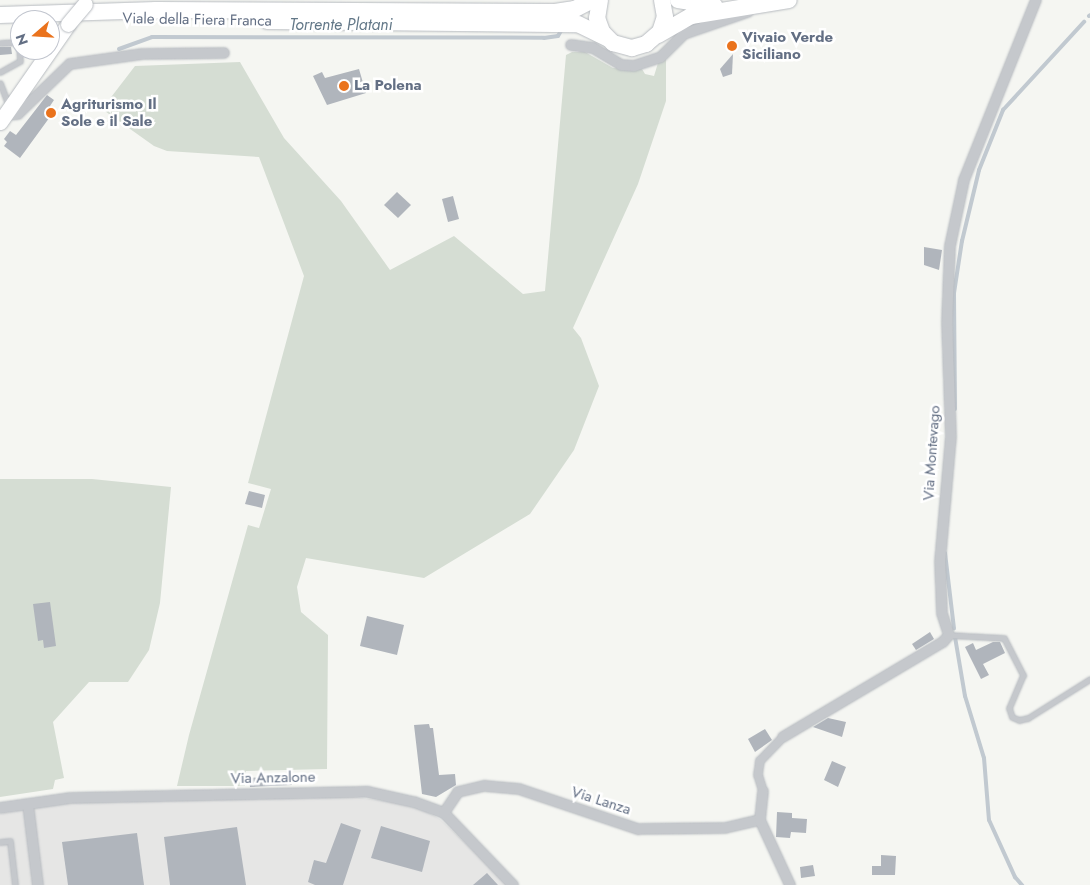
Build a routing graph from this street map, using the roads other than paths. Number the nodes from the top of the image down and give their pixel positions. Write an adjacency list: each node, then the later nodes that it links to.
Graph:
1 (593, 0): 9 (main road, Viale della Fiera Franca)
2 (600, 0): 12 (main road)
3 (662, 0): 11 (main road)
4 (678, 0): 8 (main road)
5 (1036, 0): 19 (street, Via Montevago)
6 (782, 1): 8 (main road); 14 (street)
7 (86, 2): 18 (main road, bridge)
8 (739, 6): 11 (main road, Viale della Fiera Franca)
9 (60, 12)
10 (60, 18): 12 (main road, Viale della Fiera Franca)
11 (658, 35): 12 (main road, Viale della Fiera Franca)
12 (607, 38)
13 (0, 43): 16 (lane)
14 (571, 45)
15 (224, 53): 18 (street)
16 (0, 72)
17 (0, 83): 18 (lane)
18 (5, 115)
19 (949, 635): 20 (lane); 21 (street)
20 (1090, 679)
21 (783, 737): 22 (street)
22 (763, 791): 26 (street)
23 (28, 804): 24 (street, Via Anzalone); 25 (street, Via Anzalone); 29 (street)
24 (0, 808)
25 (444, 812): 26 (street, Via Lanza); 30 (street)
26 (760, 820): 31 (street)
27 (0, 842): 28 (lane)
28 (15, 885)
29 (38, 885)
30 (513, 885)
31 (790, 885)

